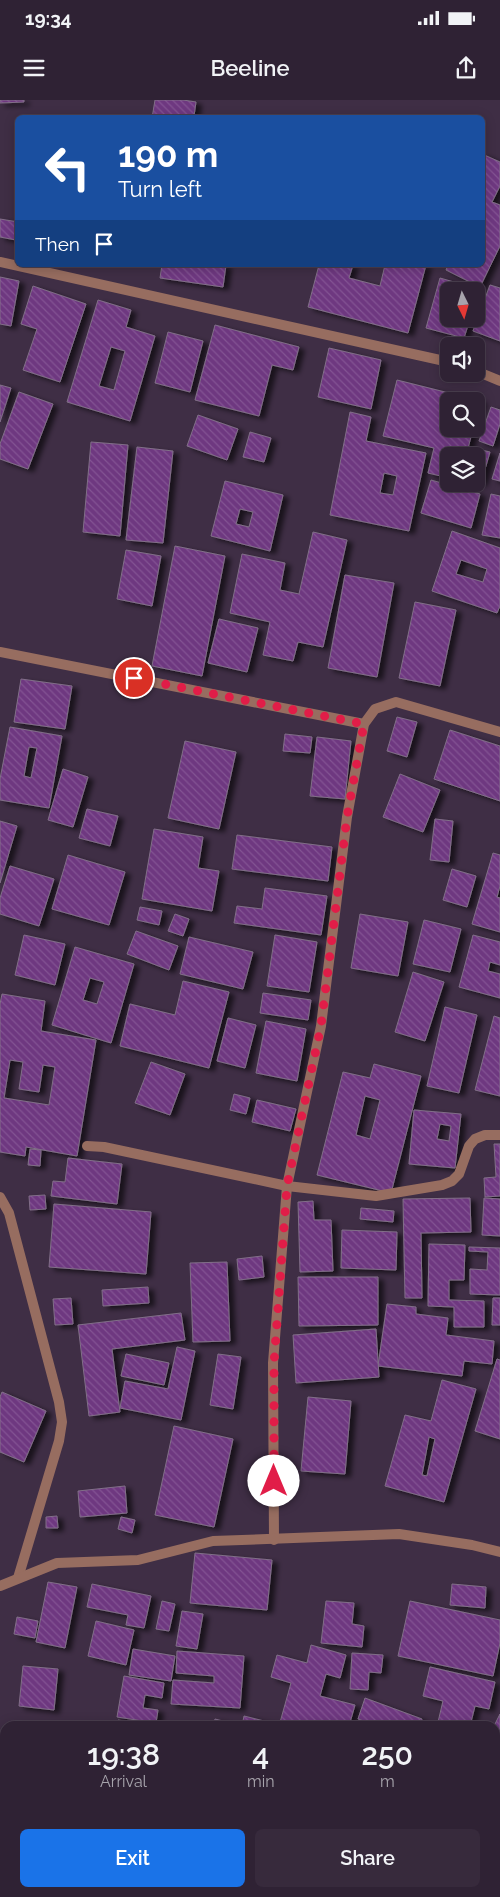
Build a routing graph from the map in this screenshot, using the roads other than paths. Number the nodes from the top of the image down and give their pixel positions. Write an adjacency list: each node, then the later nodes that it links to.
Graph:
1 (0, 262): 2 (street)
2 (15, 265)
3 (22, 267): 4 (street)
4 (440, 360)
5 (485, 375): 6 (street)
6 (500, 381)
7 (0, 652): 8 (street)
8 (364, 724): 9 (street); 12 (street)
9 (500, 732)
10 (500, 1135): 12 (street)
11 (87, 1146): 12 (street)
12 (287, 1186): 14 (street)
13 (0, 1197): 16 (street)
14 (274, 1540): 15 (street); 16 (street)
15 (500, 1552)
16 (18, 1578): 17 (street)
17 (0, 1586)

